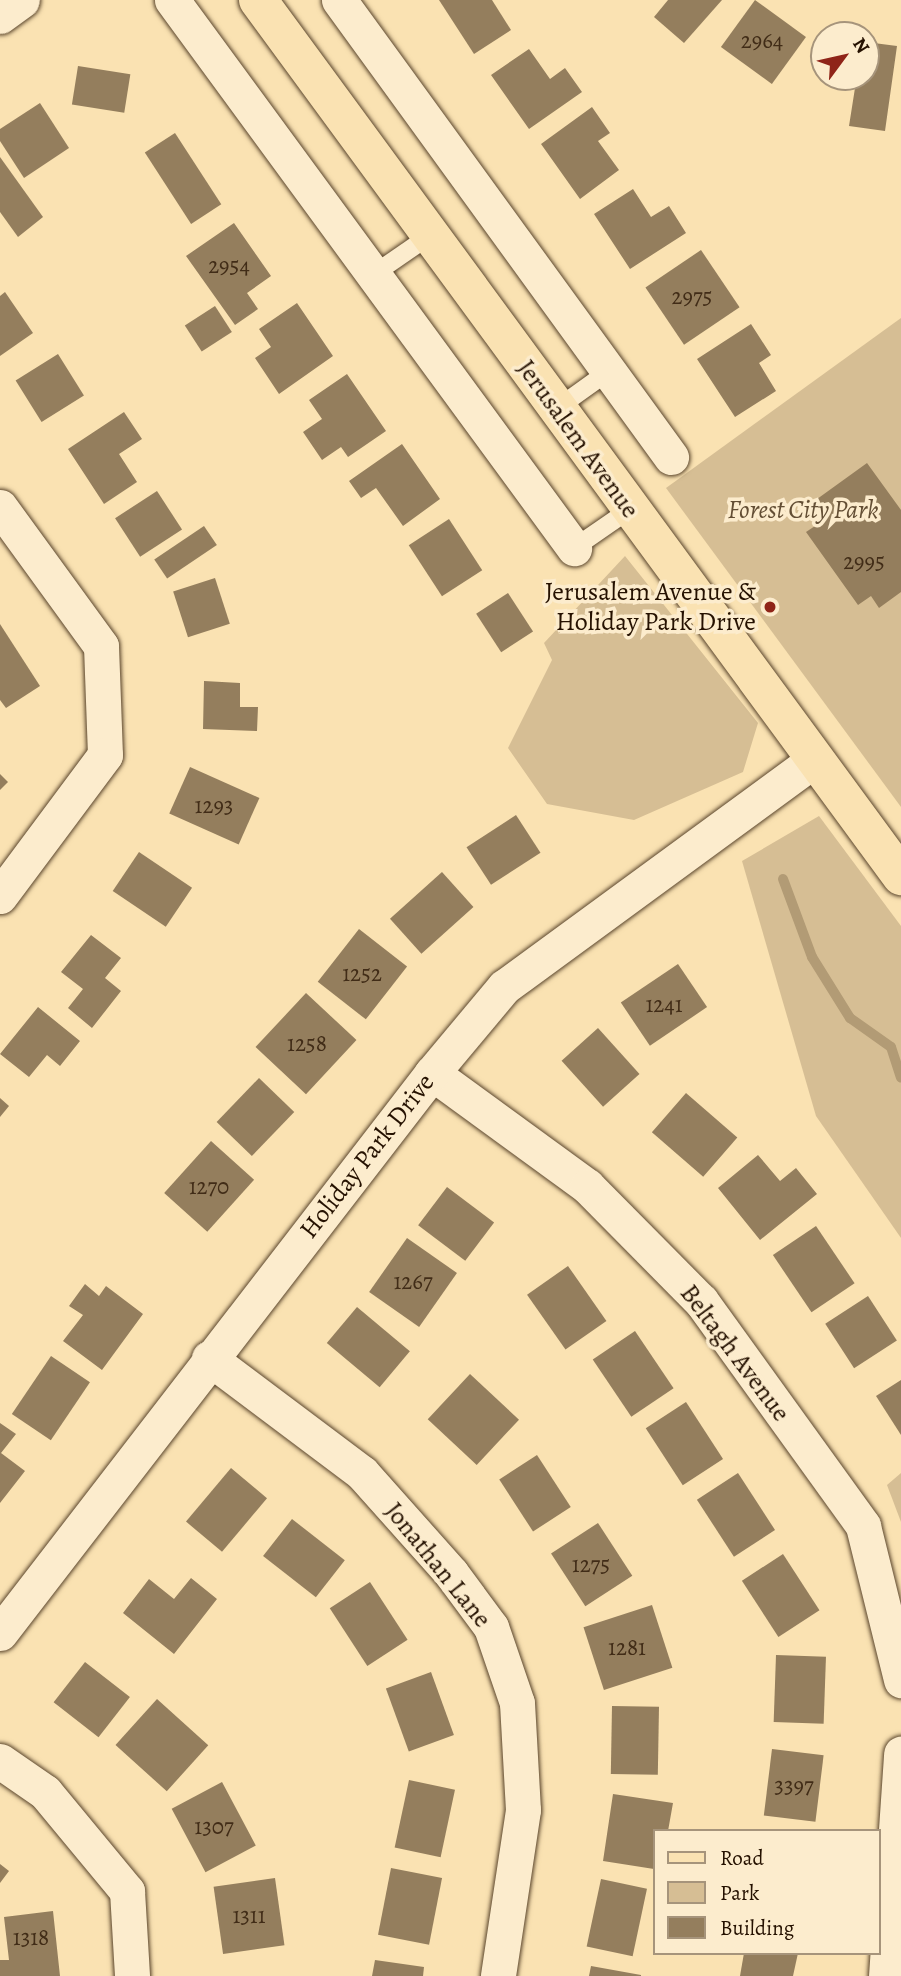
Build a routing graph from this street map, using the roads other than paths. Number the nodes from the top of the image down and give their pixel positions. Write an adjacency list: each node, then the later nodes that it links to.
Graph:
1 (22, 0): 5 (street)
2 (172, 0): 7 (street)
3 (258, 0): 6 (main road, Jerusalem Avenue)
4 (339, 0): 8 (street)
5 (0, 16)
6 (429, 236): 7 (lane); 9 (main road, Jerusalem Avenue)
7 (374, 274): 13 (street)
8 (609, 371): 9 (lane); 10 (street)
9 (556, 410): 12 (main road, Jerusalem Avenue)
10 (671, 457)
11 (0, 507): 16 (street)
12 (629, 510): 13 (lane); 14 (main road, Jerusalem Avenue)
13 (574, 548)
14 (814, 760): 15 (main road, Jerusalem Avenue); 17 (street, Holiday Park Drive)
15 (901, 876)
16 (0, 897)
17 (432, 1073): 18 (street, Holiday Park Drive); 20 (street, Beltagh Avenue)
18 (209, 1358): 19 (street, Holiday Park Drive); 24 (street, Jonathan Lane)
19 (0, 1633)
20 (901, 1680)
21 (901, 1754): 25 (street)
22 (0, 1761): 23 (street)
23 (132, 1976)
24 (498, 1976)
25 (886, 1976)

